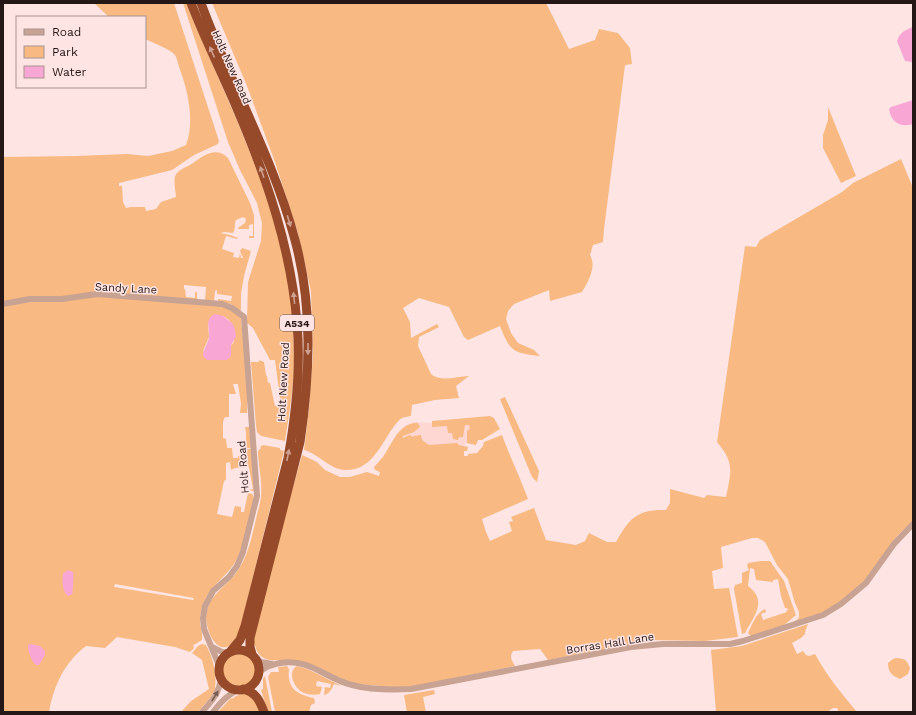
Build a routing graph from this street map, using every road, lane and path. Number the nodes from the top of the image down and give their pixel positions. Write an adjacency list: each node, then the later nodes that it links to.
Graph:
1 (191, 3): 7 (highway, Holt New Road / A534, one-way to 1)
2 (201, 3): 8 (highway, Holt New Road / A534, one-way to 8)
3 (3, 304): 4 (street, Sandy Lane)
4 (244, 317): 6 (street, Holt Road)
5 (913, 524): 9 (street, Borras Hall Lane)
6 (212, 647): 7 (street); 10 (street, Holt Road)
7 (230, 652): 8 (highway); 10 (highway)
8 (254, 656): 9 (street, Borras Hall Lane); 11 (highway)
9 (274, 664): 11 (street, Borras Hall Lane)
10 (220, 672): 12 (highway); 14 (street, one-way to 10)
11 (258, 675): 12 (highway); 13 (highway)
12 (242, 689): 13 (highway); 15 (street)
13 (263, 708)
14 (202, 712)
15 (213, 712)

